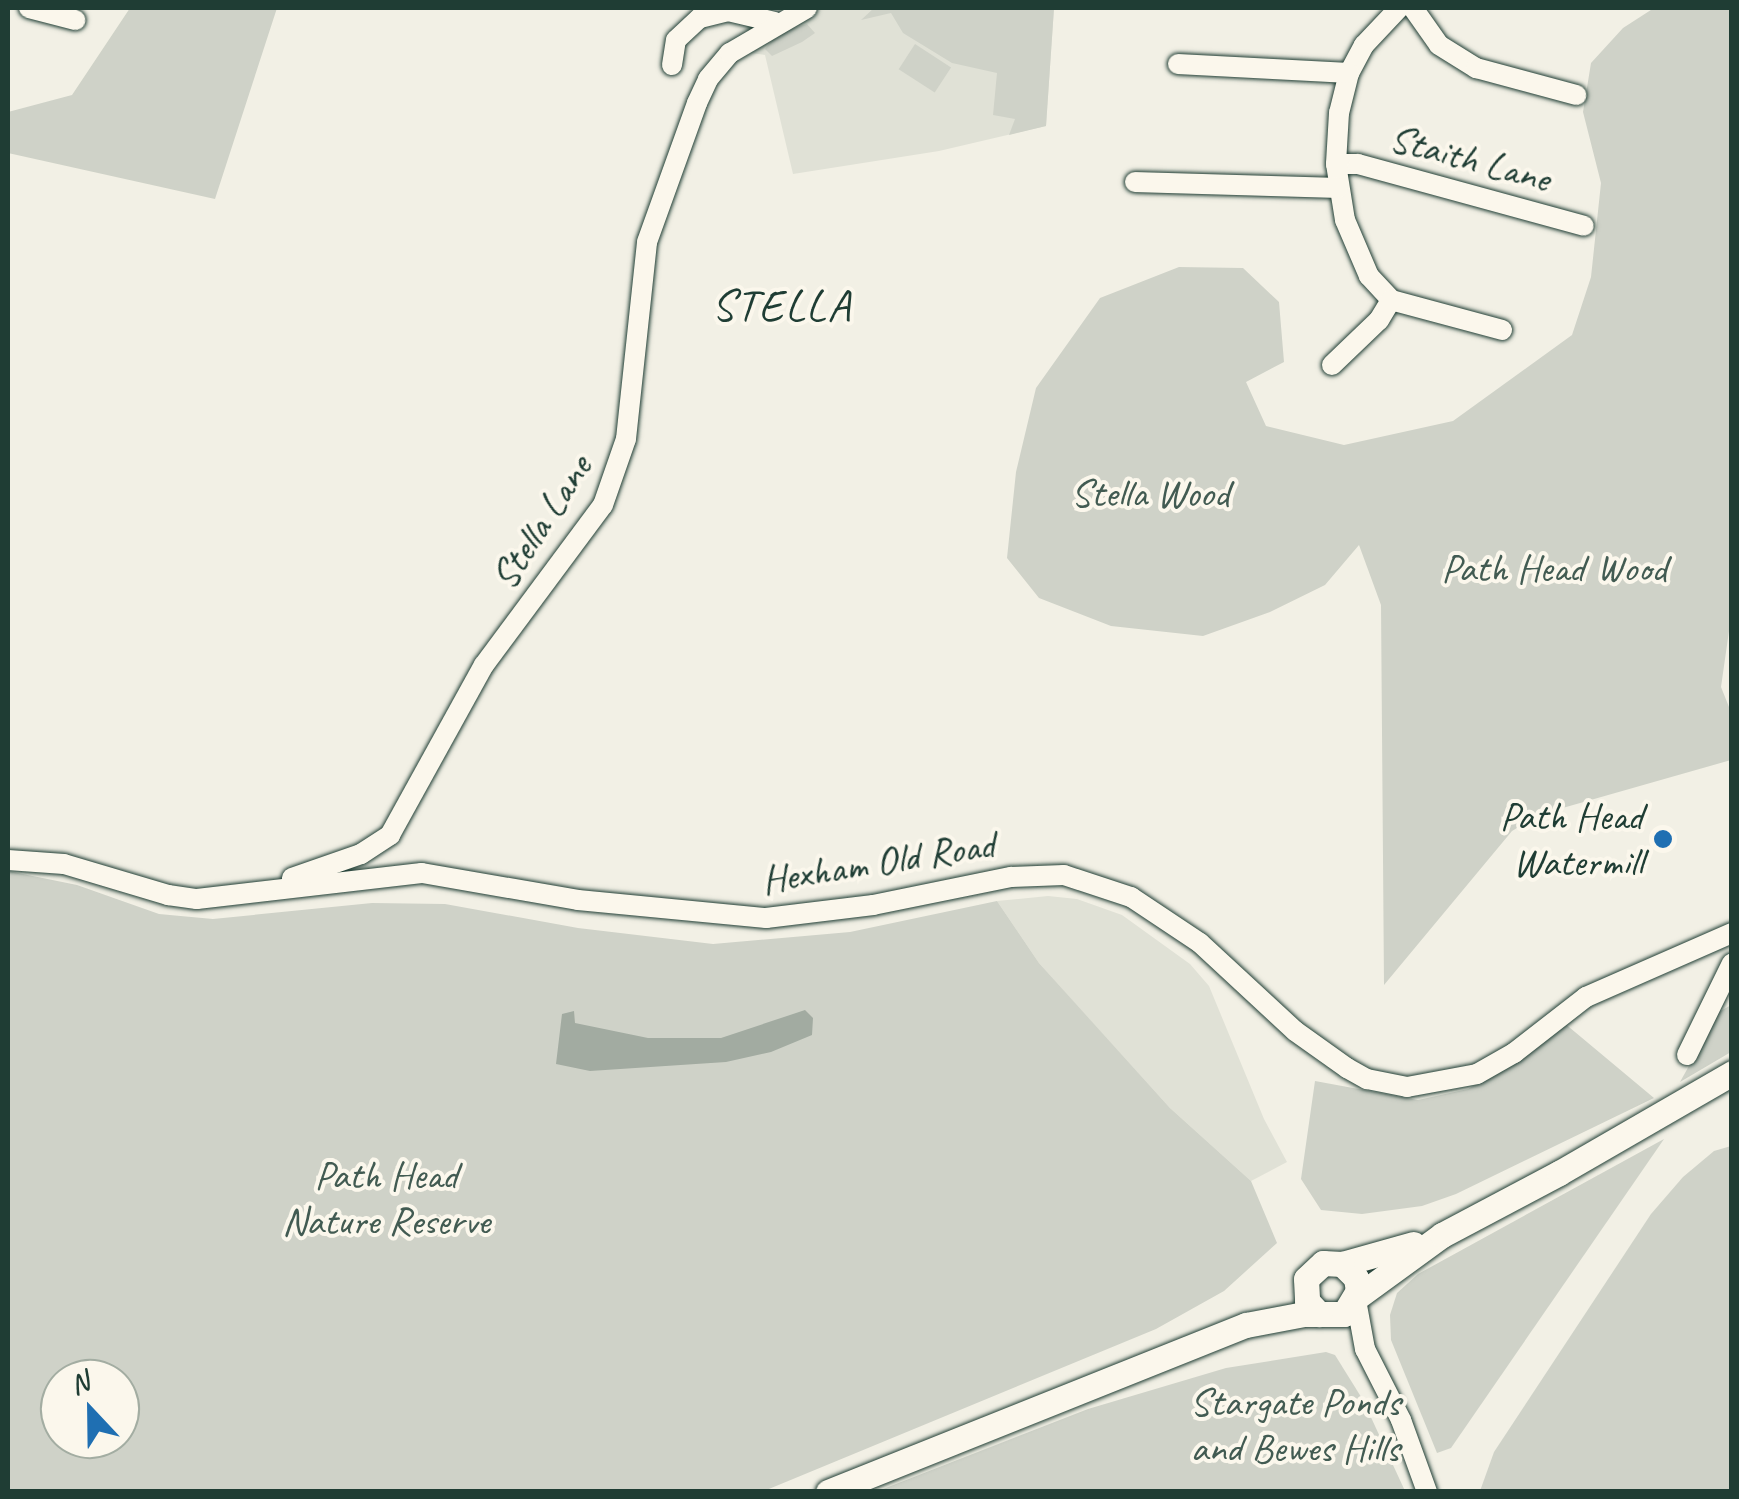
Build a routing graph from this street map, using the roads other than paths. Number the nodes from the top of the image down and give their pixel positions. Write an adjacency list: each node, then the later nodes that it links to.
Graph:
1 (29, 8): 5 (street)
2 (806, 8): 6 (street, Stella Lane)
3 (1399, 8): 9 (street)
4 (1413, 8): 10 (street)
5 (75, 20)
6 (776, 22): 8 (street); 18 (street, Stella Lane)
7 (1178, 64): 9 (street)
8 (672, 65)
9 (1349, 73): 11 (street)
10 (1576, 95)
11 (1336, 164): 13 (street); 14 (street, Staith Lane)
12 (1135, 182): 13 (street)
13 (1338, 188): 15 (street)
14 (1584, 226)
15 (1391, 300): 16 (street); 17 (street)
16 (1502, 330)
17 (1332, 365)
18 (374, 846): 20 (street); 21 (street, Stella Lane)
19 (8, 860): 21 (street, Hexham Old Road)
20 (390, 873): 21 (street, Hexham Old Road); 22 (street, Hexham Old Road)
21 (255, 892)
22 (1732, 933)
23 (1732, 963): 24 (street)
24 (1724, 992): 25 (street)
25 (1686, 1055)
26 (1732, 1073): 27 (main road)
27 (1442, 1234): 28 (main road); 30 (main road)
28 (1342, 1264): 29 (main road); 30 (main road)
29 (1305, 1282): 31 (main road); 32 (main road)
30 (1357, 1299): 31 (main road); 33 (street)
31 (1322, 1315): 32 (main road); 33 (street)
32 (1246, 1325): 34 (main road)
33 (1364, 1349): 35 (street)
34 (828, 1492)
35 (1427, 1492)

